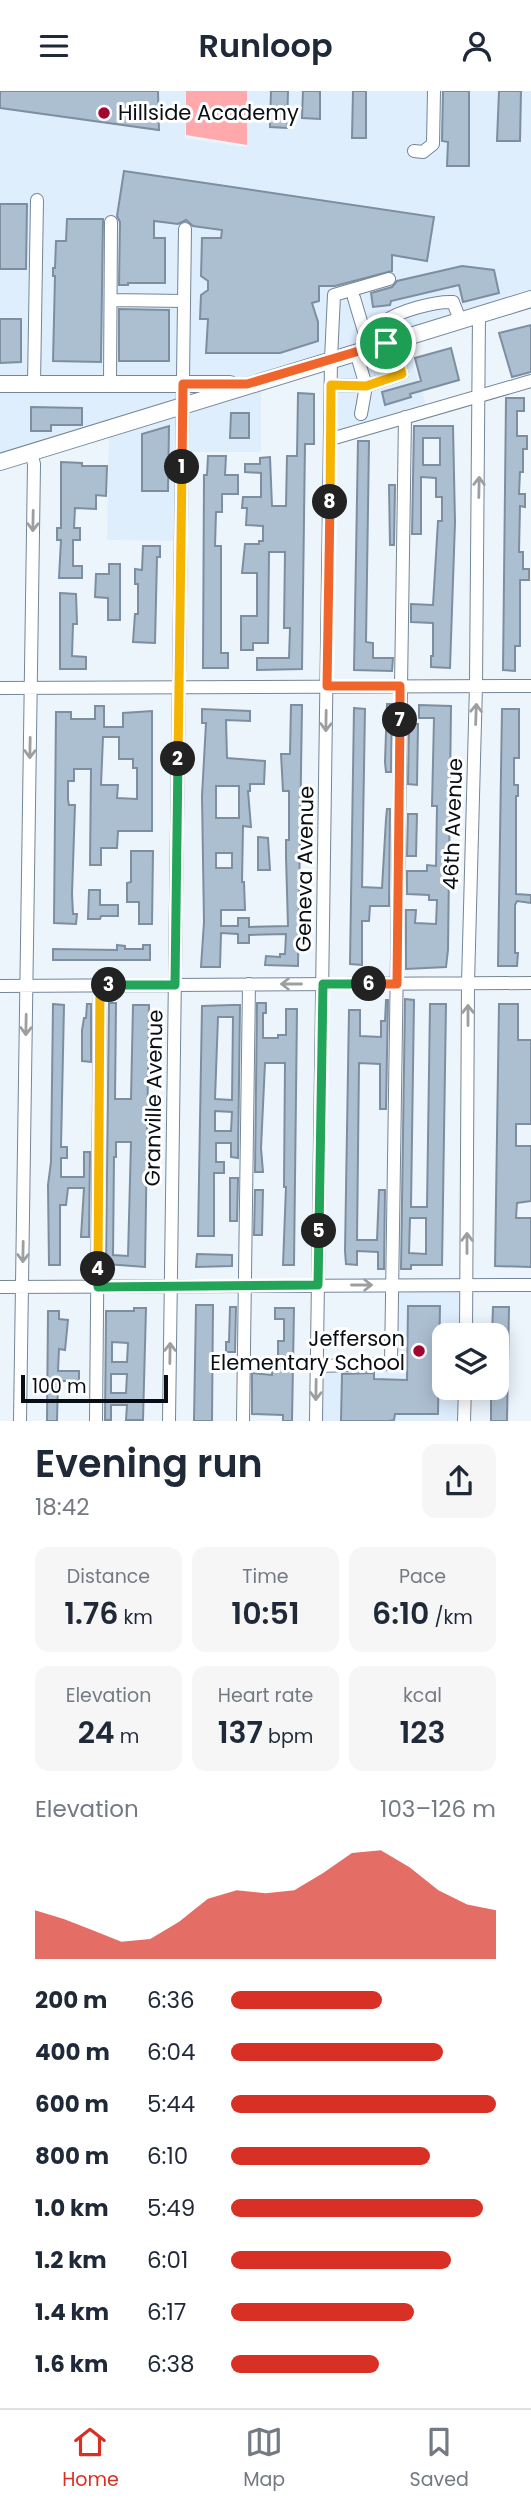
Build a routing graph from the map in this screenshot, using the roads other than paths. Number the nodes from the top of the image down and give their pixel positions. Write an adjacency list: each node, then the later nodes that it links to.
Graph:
1 (434, 91): 2 (street)
2 (414, 151)
3 (37, 200): 18 (street)
4 (111, 222): 9 (street)
5 (185, 229): 10 (street, Granville Avenue)
6 (389, 279): 15 (street, Geneva Avenue)
7 (354, 298): 14 (street)
8 (531, 299): 11 (main road)
9 (111, 300): 10 (street); 19 (street)
10 (184, 301): 20 (street, Granville Avenue)
11 (480, 314): 12 (main road); 24 (street, 46th Avenue)
12 (460, 320): 13 (main road); 13 (street)
13 (389, 342): 14 (main road); 23 (street)
14 (362, 350): 15 (main road); 23 (street)
15 (331, 359): 21 (main road); 22 (street, Geneva Avenue)
16 (531, 381): 24 (street)
17 (0, 384): 18 (main road)
18 (34, 384): 19 (main road)
19 (110, 384): 20 (main road)
20 (183, 384): 21 (main road); 25 (street, Granville Avenue)
21 (247, 384): 25 (main road)
22 (331, 385): 23 (street); 28 (street, Geneva Avenue)
23 (366, 386): 26 (street)
24 (480, 395): 27 (street); 31 (street, 46th Avenue, one-way to 24)
25 (183, 405): 29 (main road); 34 (street, Granville Avenue)
26 (361, 414)
27 (405, 417): 28 (street); 33 (street)
28 (331, 439): 32 (street, Geneva Avenue)
29 (31, 453): 30 (main road); 37 (street, one-way to 37)
30 (0, 462)
31 (477, 685): 33 (street); 35 (street); 39 (street, 46th Avenue, one-way to 31)
32 (327, 686): 33 (street); 34 (street); 41 (street, Geneva Avenue, one-way to 41)
33 (400, 686): 42 (street)
34 (179, 687): 37 (street); 44 (street, Granville Avenue)
35 (531, 687)
36 (0, 688): 37 (street)
37 (31, 688): 46 (street, one-way to 46)
38 (249, 983): 41 (street, one-way to 38); 44 (street); 51 (street)
39 (468, 983): 40 (street); 42 (street); 49 (street, 46th Avenue, one-way to 39)
40 (531, 983)
41 (323, 984): 42 (street); 47 (street, Geneva Avenue)
42 (397, 984): 48 (street)
43 (100, 985): 44 (street); 46 (street); 54 (street)
44 (175, 985): 55 (street, Granville Avenue)
45 (0, 986): 46 (street)
46 (27, 986): 53 (street, one-way to 53)
47 (318, 1285): 48 (street, one-way to 48); 51 (street); 57 (street, Geneva Avenue)
48 (392, 1285): 49 (street); 57 (street)
49 (467, 1285): 50 (street); 56 (street, 46th Avenue)
50 (531, 1285)
51 (245, 1286): 55 (street); 62 (street)
52 (0, 1287): 53 (street)
53 (22, 1287): 54 (street); 59 (street)
54 (98, 1287): 55 (street); 60 (street)
55 (171, 1287): 61 (street, Granville Avenue, one-way to 55)
56 (466, 1323)
57 (317, 1366): 63 (street, Geneva Avenue, one-way to 63)
58 (465, 1400): 64 (street)
59 (20, 1421)
60 (96, 1421)
61 (169, 1421)
62 (243, 1421)
63 (316, 1421)
64 (464, 1421)

